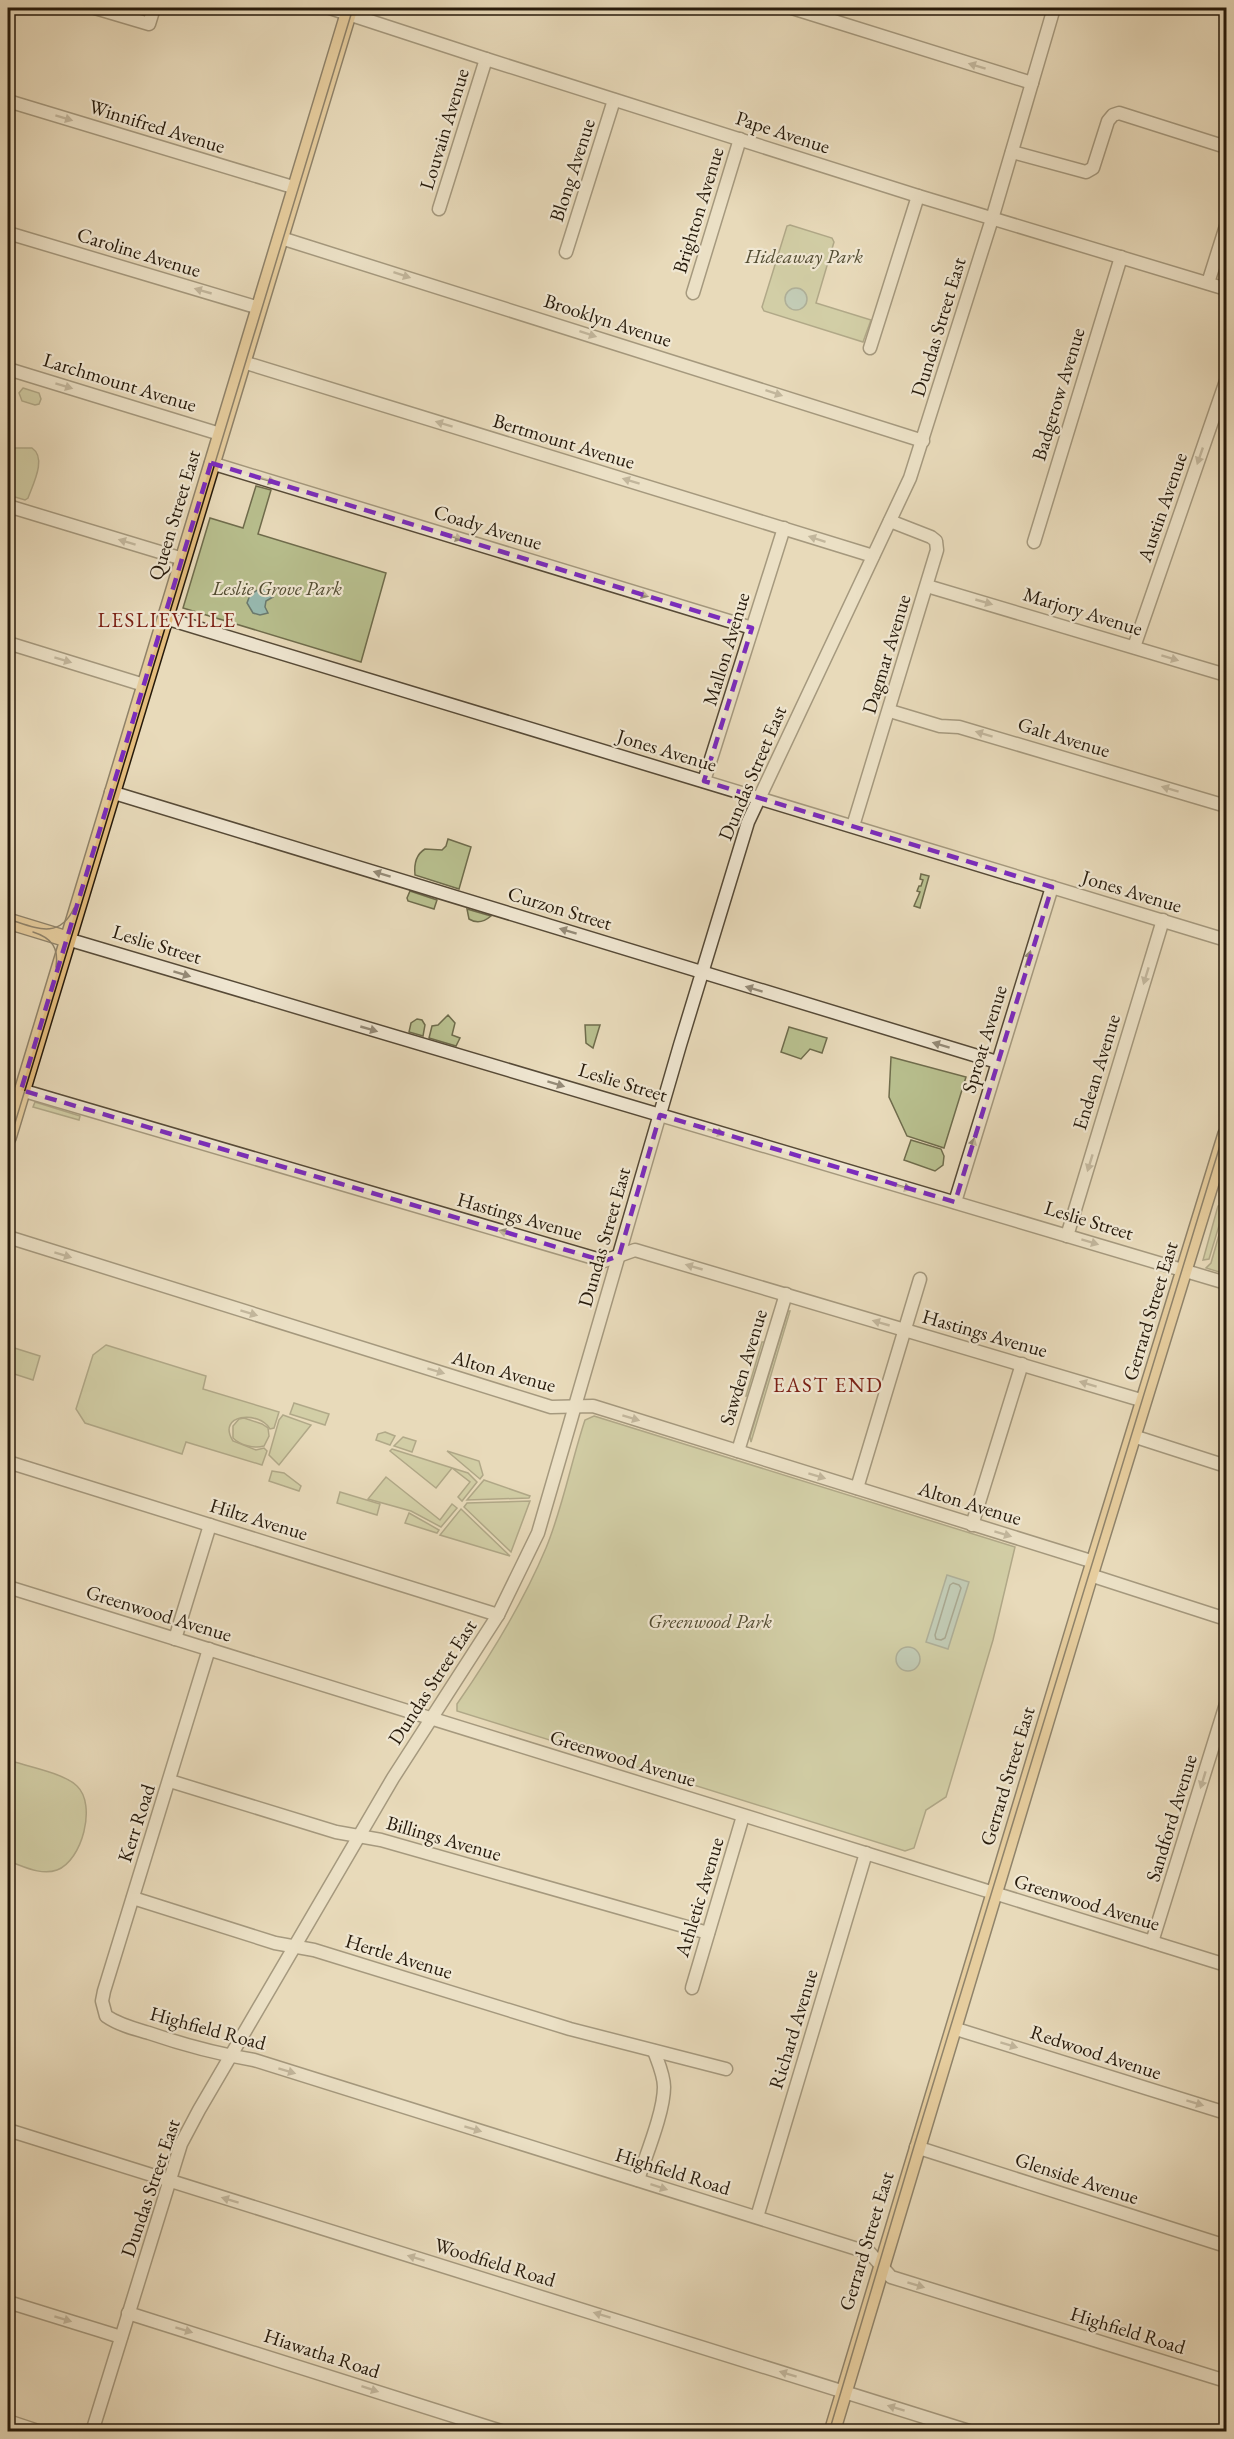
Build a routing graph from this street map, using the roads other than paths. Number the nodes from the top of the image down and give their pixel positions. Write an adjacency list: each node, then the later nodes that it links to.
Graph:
1 (95, 8): 2 (street)
2 (154, 8)
3 (330, 8): 6 (street, Pape Avenue)
4 (792, 8): 8 (street, one-way to 4)
5 (1054, 8): 8 (street, Dundas Street East)
6 (349, 11): 7 (street, Pape Avenue); 14 (main road, Queen Street East)
7 (486, 59): 9 (street, Pape Avenue); 16 (street, Louvain Avenue)
8 (1032, 83): 13 (street, Dundas Street East)
9 (614, 100): 11 (street, Pape Avenue); 21 (street, Blong Avenue)
10 (8, 101): 14 (street, Winnifred Avenue, one-way to 14)
11 (740, 139): 15 (street, Pape Avenue); 25 (street, Brighton Avenue)
12 (1227, 147): 13 (street)
13 (1012, 152): 17 (street, Dundas Street East)
14 (296, 188): 20 (main road, Queen Street East)
15 (918, 196): 17 (street, Pape Avenue); 27 (street)
16 (439, 209)
17 (992, 219): 22 (street, Pape Avenue); 32 (street, Dundas Street East)
18 (1227, 226): 23 (street)
19 (8, 233): 26 (street, Caroline Avenue, one-way to 19)
20 (281, 238): 26 (main road, Queen Street East); 32 (street, Brooklyn Avenue, one-way to 32)
21 (566, 252)
22 (1121, 257): 23 (street, Pape Avenue); 37 (street, Badgerow Avenue)
23 (1208, 283): 24 (street, Pape Avenue)
24 (1227, 289)
25 (693, 292)
26 (259, 308): 28 (main road, Queen Street East)
27 (870, 348)
28 (243, 362): 31 (main road, Queen Street East); 36 (street, Bertmount Avenue, one-way to 28)
29 (8, 369): 31 (street, Larchmount Avenue, one-way to 31)
30 (1227, 381): 44 (street, Austin Avenue, one-way to 44)
31 (220, 434): 33 (main road, Queen Street East)
32 (923, 441): 35 (street, Dundas Street East)
33 (211, 463): 39 (main road, Queen Street East); 42 (street, Coady Avenue, one-way to 42)
34 (8, 506): 39 (street, one-way to 34)
35 (890, 521): 38 (street, Dundas Street East); 40 (street, Dagmar Avenue)
36 (784, 528): 38 (street, Bertmount Avenue, one-way to 36); 42 (street, Mallon Avenue)
37 (1034, 542)
38 (873, 556): 50 (street, Dundas Street East)
39 (183, 559): 41 (main road, Queen Street East)
40 (927, 586): 44 (street, Marjory Avenue, one-way to 44); 47 (street, Dagmar Avenue)
41 (165, 618): 46 (main road, Queen Street East); 48 (street, Jones Avenue)
42 (752, 628): 48 (street, Mallon Avenue)
43 (8, 643): 46 (street, one-way to 46)
44 (1134, 647): 45 (street, Marjory Avenue, one-way to 45)
45 (1227, 675)
46 (144, 685): 49 (main road, Queen Street East)
47 (890, 711): 51 (street, Galt Avenue, one-way to 47); 52 (street, Dagmar Avenue)
48 (704, 781): 50 (street, Jones Avenue)
49 (111, 792): 56 (main road, Queen Street East); 58 (street, Curzon Street, one-way to 49)
50 (758, 798): 52 (street, Jones Avenue); 58 (street, Dundas Street East)
51 (1227, 806)
52 (853, 826): 53 (street, Jones Avenue)
53 (1052, 887): 54 (street, Jones Avenue); 59 (street, Sproat Avenue, one-way to 53)
54 (1163, 920): 57 (street, Jones Avenue); 65 (street, Endean Avenue, one-way to 65)
55 (8, 921): 56 (main road, Leslie Street)
56 (67, 939): 60 (main road, Queen Street East); 61 (street, Leslie Street, one-way to 61)
57 (1227, 940)
58 (702, 973): 59 (street, Curzon Street, one-way to 58); 61 (street, Dundas Street East)
59 (997, 1062): 64 (street, Sproat Avenue, one-way to 59)
60 (21, 1090): 63 (main road, Queen Street East); 67 (street, Hastings Avenue, one-way to 60)
61 (660, 1115): 64 (street, Leslie Street, one-way to 64); 67 (street, Dundas Street East)
62 (1227, 1134): 68 (main road, Gerrard Street East)
63 (8, 1138)
64 (955, 1202): 65 (street, Leslie Street)
65 (1067, 1236): 68 (street, Leslie Street, one-way to 68)
66 (8, 1237): 75 (street, Alton Avenue, one-way to 75)
67 (619, 1256): 71 (street, Hastings Avenue, one-way to 67); 75 (street, Dundas Street East)
68 (1185, 1271): 70 (street, Leslie Street); 74 (main road, Gerrard Street East)
69 (920, 1279): 72 (street)
70 (1227, 1283)
71 (786, 1294): 72 (street, Hastings Avenue, one-way to 71); 77 (street, Sawden Avenue)
72 (905, 1330): 73 (street, Hastings Avenue); 80 (street)
73 (1022, 1364): 74 (street, Hastings Avenue, one-way to 73); 82 (street)
74 (1144, 1401): 76 (main road, Gerrard Street East)
75 (574, 1407): 77 (street, Alton Avenue, one-way to 77); 85 (street, Dundas Street East)
76 (1133, 1436): 79 (street); 83 (main road, Gerrard Street East)
77 (738, 1451): 80 (street, Alton Avenue, one-way to 80)
78 (8, 1462): 81 (street, Hiltz Avenue)
79 (1227, 1466)
80 (857, 1488): 82 (street, Alton Avenue)
81 (210, 1524): 85 (street, Hiltz Avenue); 87 (street)
82 (972, 1525): 83 (street, Alton Avenue, one-way to 83)
83 (1092, 1569): 86 (street, Alton Avenue); 95 (main road, Gerrard Street East)
84 (8, 1587): 87 (street, Greenwood Avenue)
85 (498, 1615): 90 (street, Dundas Street East)
86 (1227, 1619)
87 (175, 1639): 88 (street, Greenwood Avenue)
88 (209, 1649): 90 (street, Greenwood Avenue); 91 (street, Kerr Road)
89 (1227, 1704): 98 (street, Sandford Avenue, one-way to 98)
90 (432, 1719): 92 (street, Greenwood Avenue); 93 (street, Dundas Street East)
91 (170, 1781): 93 (street, Billings Avenue); 96 (street, Kerr Road)
92 (743, 1816): 94 (street, Greenwood Avenue); 97 (street, Athletic Avenue)
93 (360, 1834): 97 (street, Billings Avenue); 99 (street, Dundas Street East)
94 (867, 1853): 95 (street, Greenwood Avenue); 112 (street, Richard Avenue)
95 (993, 1894): 98 (street, Greenwood Avenue); 103 (main road, Gerrard Street East)
96 (133, 1898): 99 (street, Hertle Avenue); 102 (street, Kerr Road)
97 (708, 1933): 101 (street, Athletic Avenue)
98 (1152, 1942): 100 (street, Greenwood Avenue)
99 (294, 1947): 104 (street, Hertle Avenue); 105 (street, Dundas Street East)
100 (1227, 1965)
101 (692, 1988)
102 (103, 2010): 105 (street, Highfield Road)
103 (953, 2028): 107 (street, Redwood Avenue, one-way to 107); 109 (main road, Gerrard Street East)
104 (654, 2050): 106 (street, Hertle Avenue); 110 (street)
105 (230, 2056): 110 (street, Highfield Road, one-way to 110); 111 (street, Dundas Street East)
106 (726, 2069)
107 (1227, 2113)
108 (8, 2130): 111 (street, Woodfield Road)
109 (916, 2147): 113 (street, Glenside Avenue); 114 (main road, Gerrard Street East)
110 (638, 2180): 112 (street, Highfield Road, one-way to 112)
111 (170, 2181): 116 (street, Dundas Street East); 119 (street, Woodfield Road, one-way to 111)
112 (757, 2217): 114 (street, Highfield Road)
113 (1227, 2246)
114 (881, 2264): 118 (street, Highfield Road, one-way to 118); 119 (main road, Gerrard Street East)
115 (8, 2302): 117 (street, one-way to 117)
116 (128, 2313): 117 (street, Dundas Street East); 123 (street, Hiawatha Road, one-way to 123)
117 (121, 2337): 122 (street, Dundas Street East)
118 (1227, 2381)
119 (844, 2391): 124 (main road, Gerrard Street East); 125 (street, Woodfield Road, one-way to 119)
120 (8, 2421): 121 (street)
121 (41, 2432)
122 (92, 2432)
123 (504, 2432)
124 (832, 2432)
125 (972, 2432)

